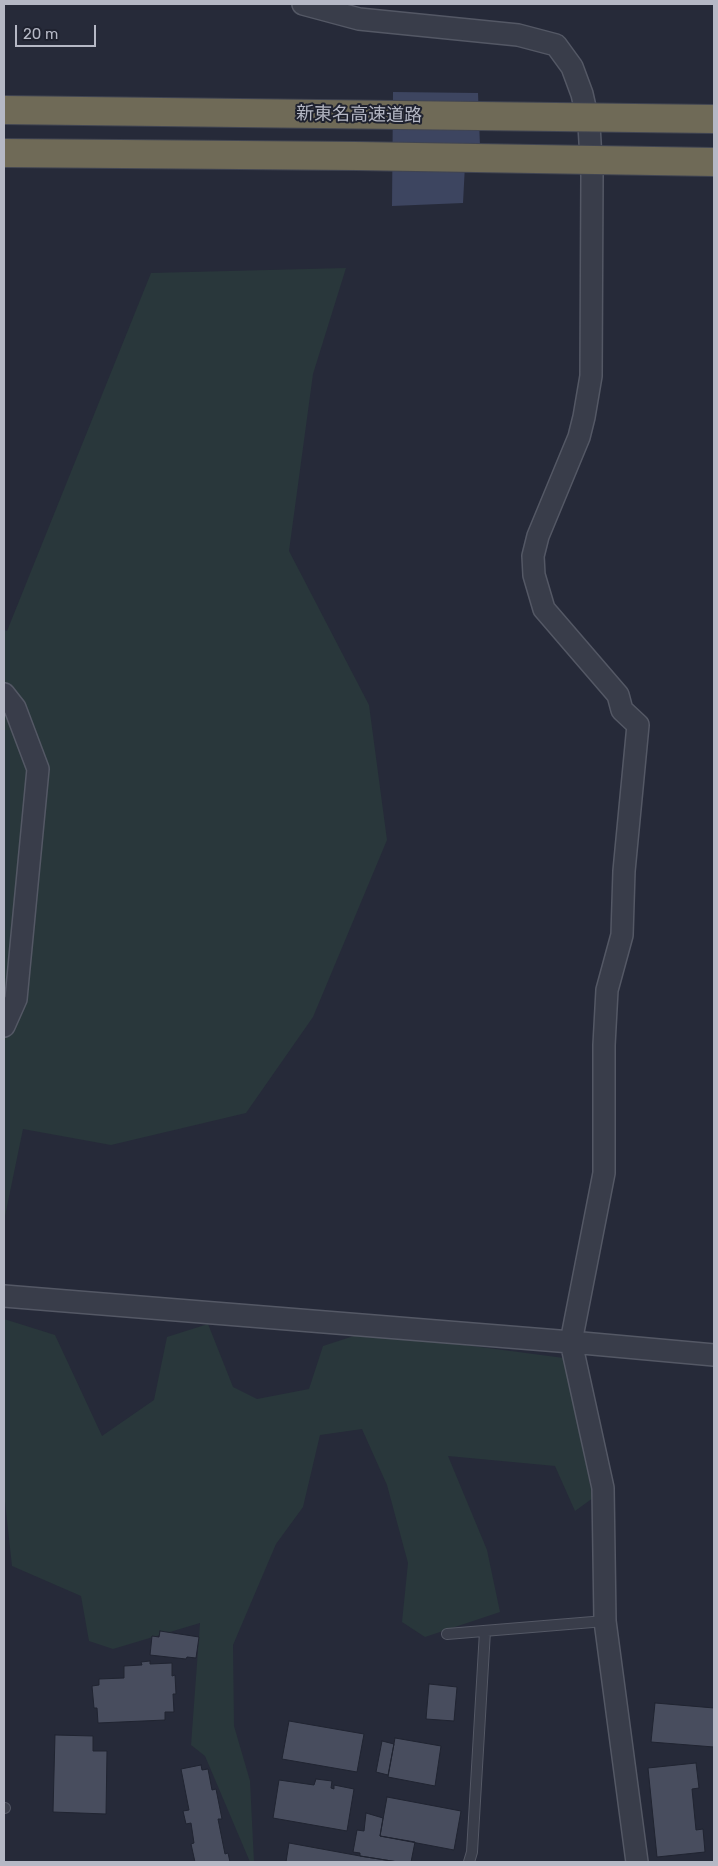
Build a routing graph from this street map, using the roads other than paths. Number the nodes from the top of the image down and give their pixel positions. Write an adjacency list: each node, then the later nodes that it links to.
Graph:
1 (303, 4): 9 (street)
2 (4, 110): 3 (highway, 新東名高速道路, bridge)
3 (714, 119)
4 (4, 153): 5 (highway, bridge)
5 (714, 162)
6 (4, 694): 7 (street)
7 (4, 1026)
8 (4, 1296): 9 (street)
9 (571, 1342): 10 (street); 11 (street)
10 (714, 1355)
11 (606, 1621): 12 (lane); 15 (street)
12 (485, 1630): 13 (lane); 14 (lane)
13 (447, 1634)
14 (469, 1862)
15 (637, 1862)

